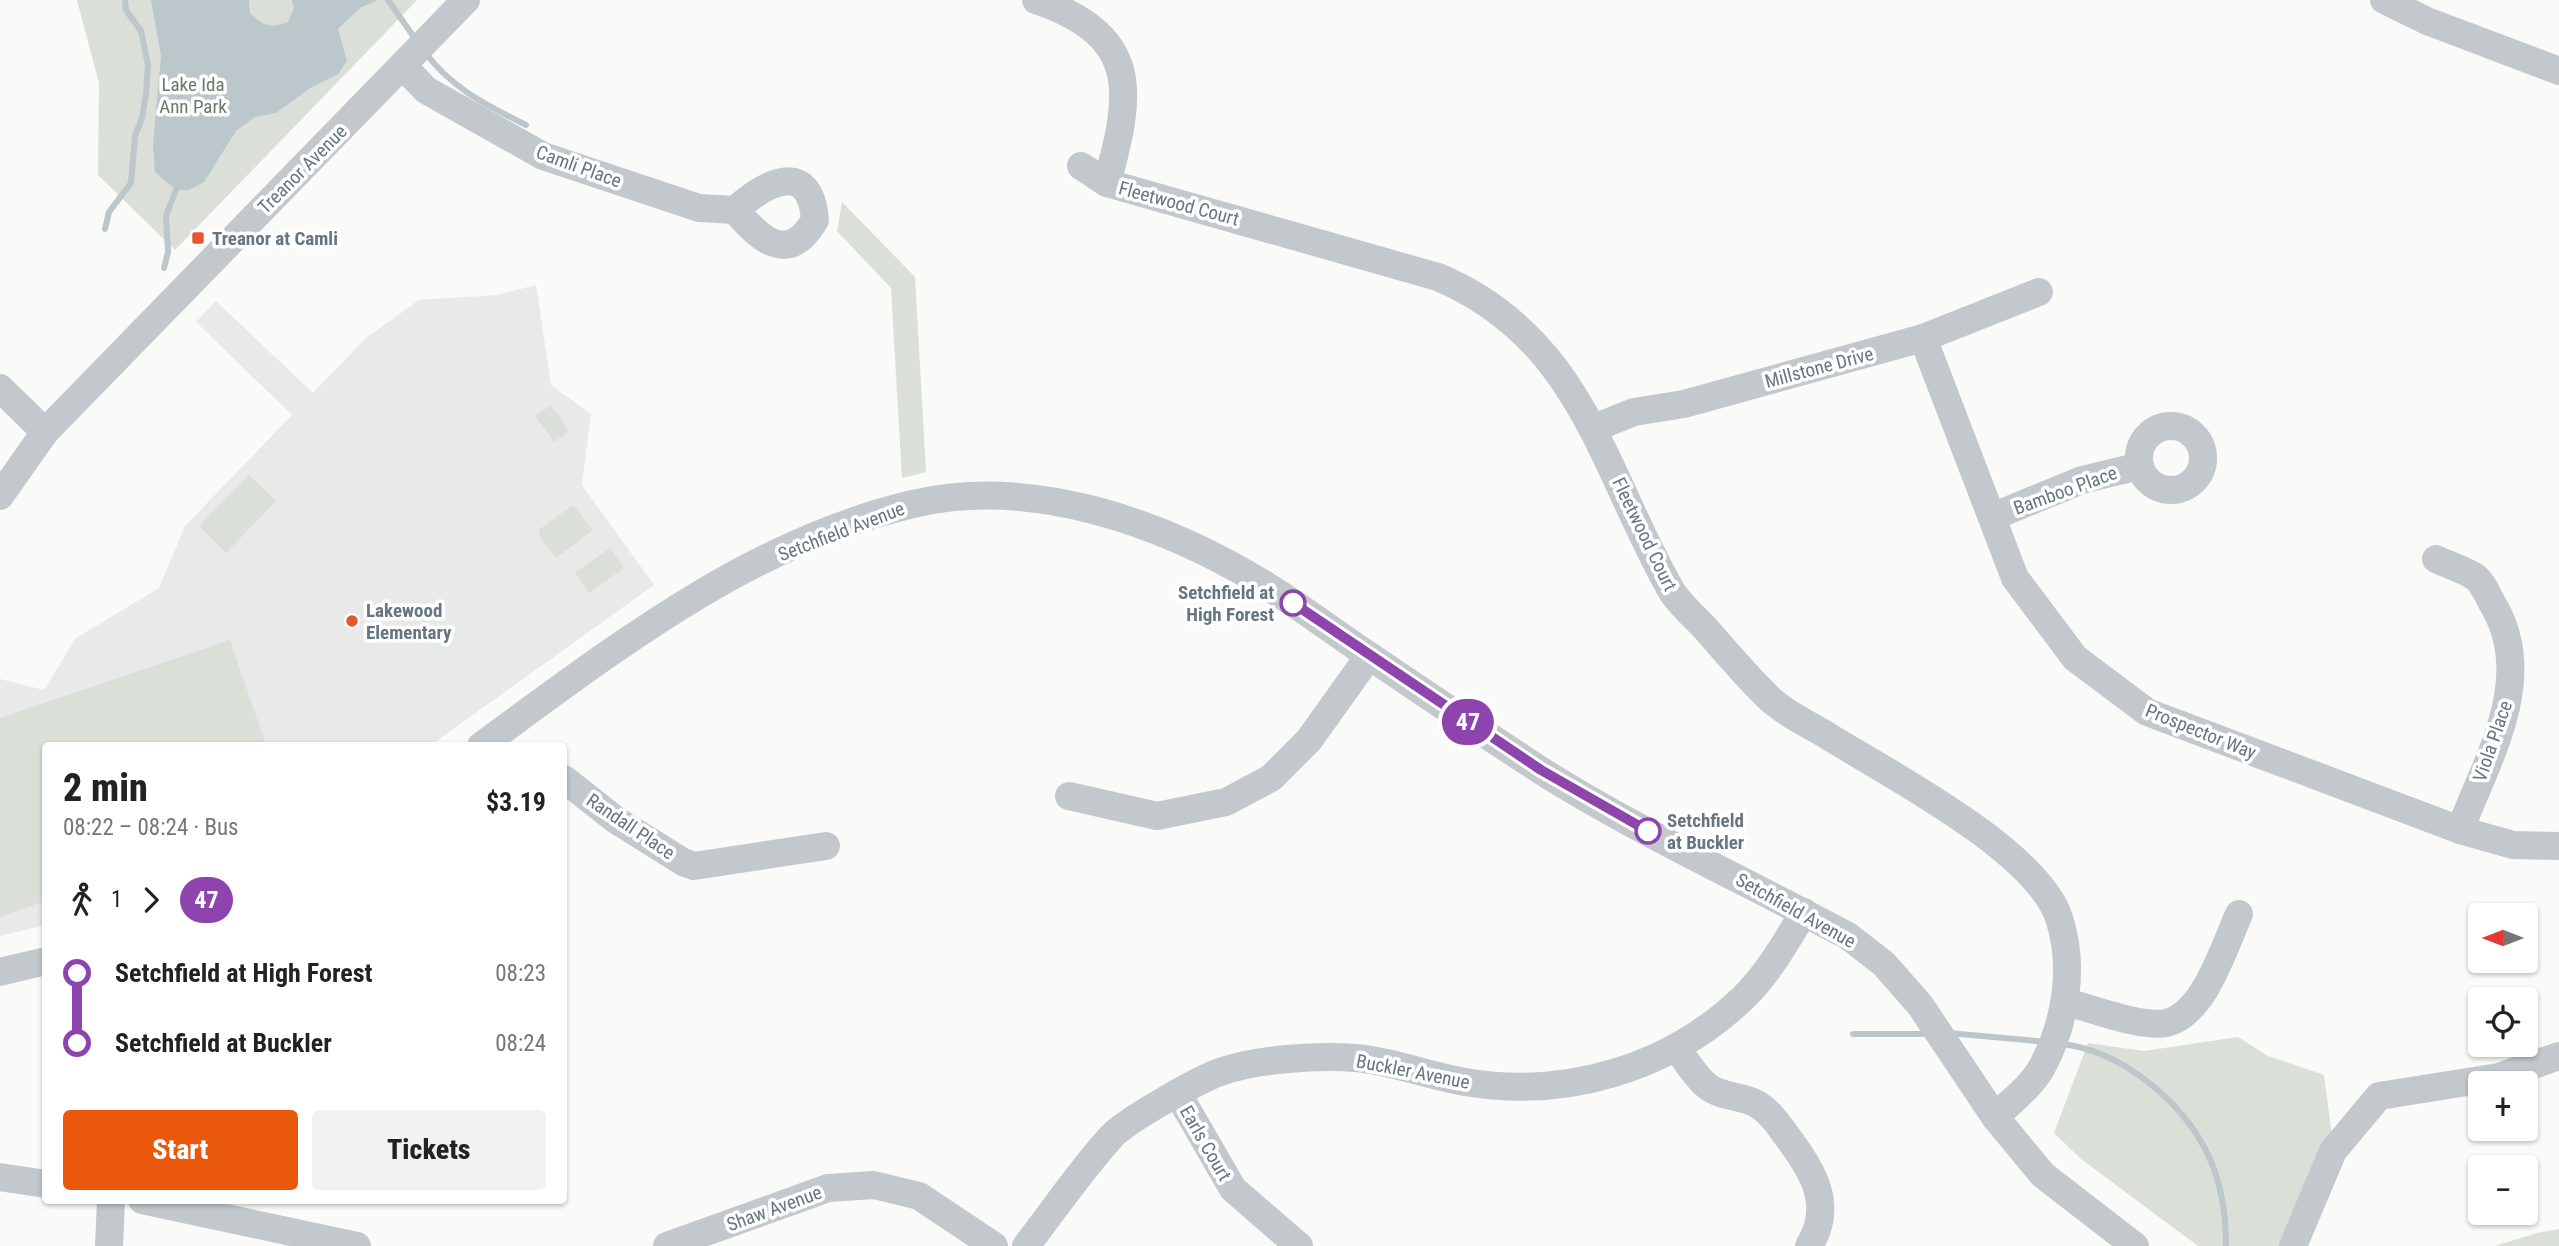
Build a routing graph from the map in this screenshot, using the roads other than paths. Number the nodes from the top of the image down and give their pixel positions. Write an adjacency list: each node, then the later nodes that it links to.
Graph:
1 (466, 0): 4 (street, Treanor Avenue)
2 (1036, 0): 7 (street)
3 (2384, 0): 5 (street)
4 (402, 66): 8 (street, Camli Place); 13 (street, Treanor Avenue)
5 (2559, 71)
6 (1081, 166): 7 (street, Fleetwood Court)
7 (1107, 183): 12 (street, Fleetwood Court)
8 (735, 210)
9 (2039, 292): 10 (street, Millstone Drive)
10 (1923, 338): 12 (street, Millstone Drive); 16 (street, Prospector Way)
11 (0, 388): 13 (street)
12 (1594, 428): 30 (street, Fleetwood Court)
13 (45, 432): 15 (street, Treanor Avenue)
14 (2140, 466): 16 (street, Bamboo Place)
15 (0, 496)
16 (1992, 517): 23 (street, Prospector Way)
17 (2436, 559): 23 (street, Viola Place)
18 (1369, 656): 19 (street, Setchfield Avenue); 22 (street); 26 (street, Setchfield Avenue)
19 (518, 735): 20 (street, Setchfield Avenue)
20 (494, 742)
21 (567, 781): 24 (street, Randall Place)
22 (1069, 796)
23 (2459, 830): 25 (street, Prospector Way)
24 (826, 846)
25 (2559, 846)
26 (1804, 912): 31 (street, Buckler Avenue); 34 (street, Setchfield Avenue)
27 (2239, 915): 30 (street)
28 (42, 962): 29 (street)
29 (0, 972)
30 (2066, 1002): 34 (street, Fleetwood Court)
31 (1678, 1048): 33 (street, Buckler Avenue); 45 (street)
32 (2559, 1056): 47 (street)
33 (1178, 1094): 43 (street, Buckler Avenue); 44 (street, Earls Court)
34 (1995, 1117): 46 (street, Setchfield Avenue)
35 (0, 1177): 36 (street)
36 (42, 1183)
37 (111, 1204): 39 (street)
38 (161, 1204): 40 (street)
39 (109, 1246)
40 (357, 1246)
41 (667, 1246): 42 (street, Shaw Avenue)
42 (994, 1246)
43 (1027, 1246)
44 (1299, 1246)
45 (1809, 1246)
46 (2135, 1246)
47 (2293, 1246)

